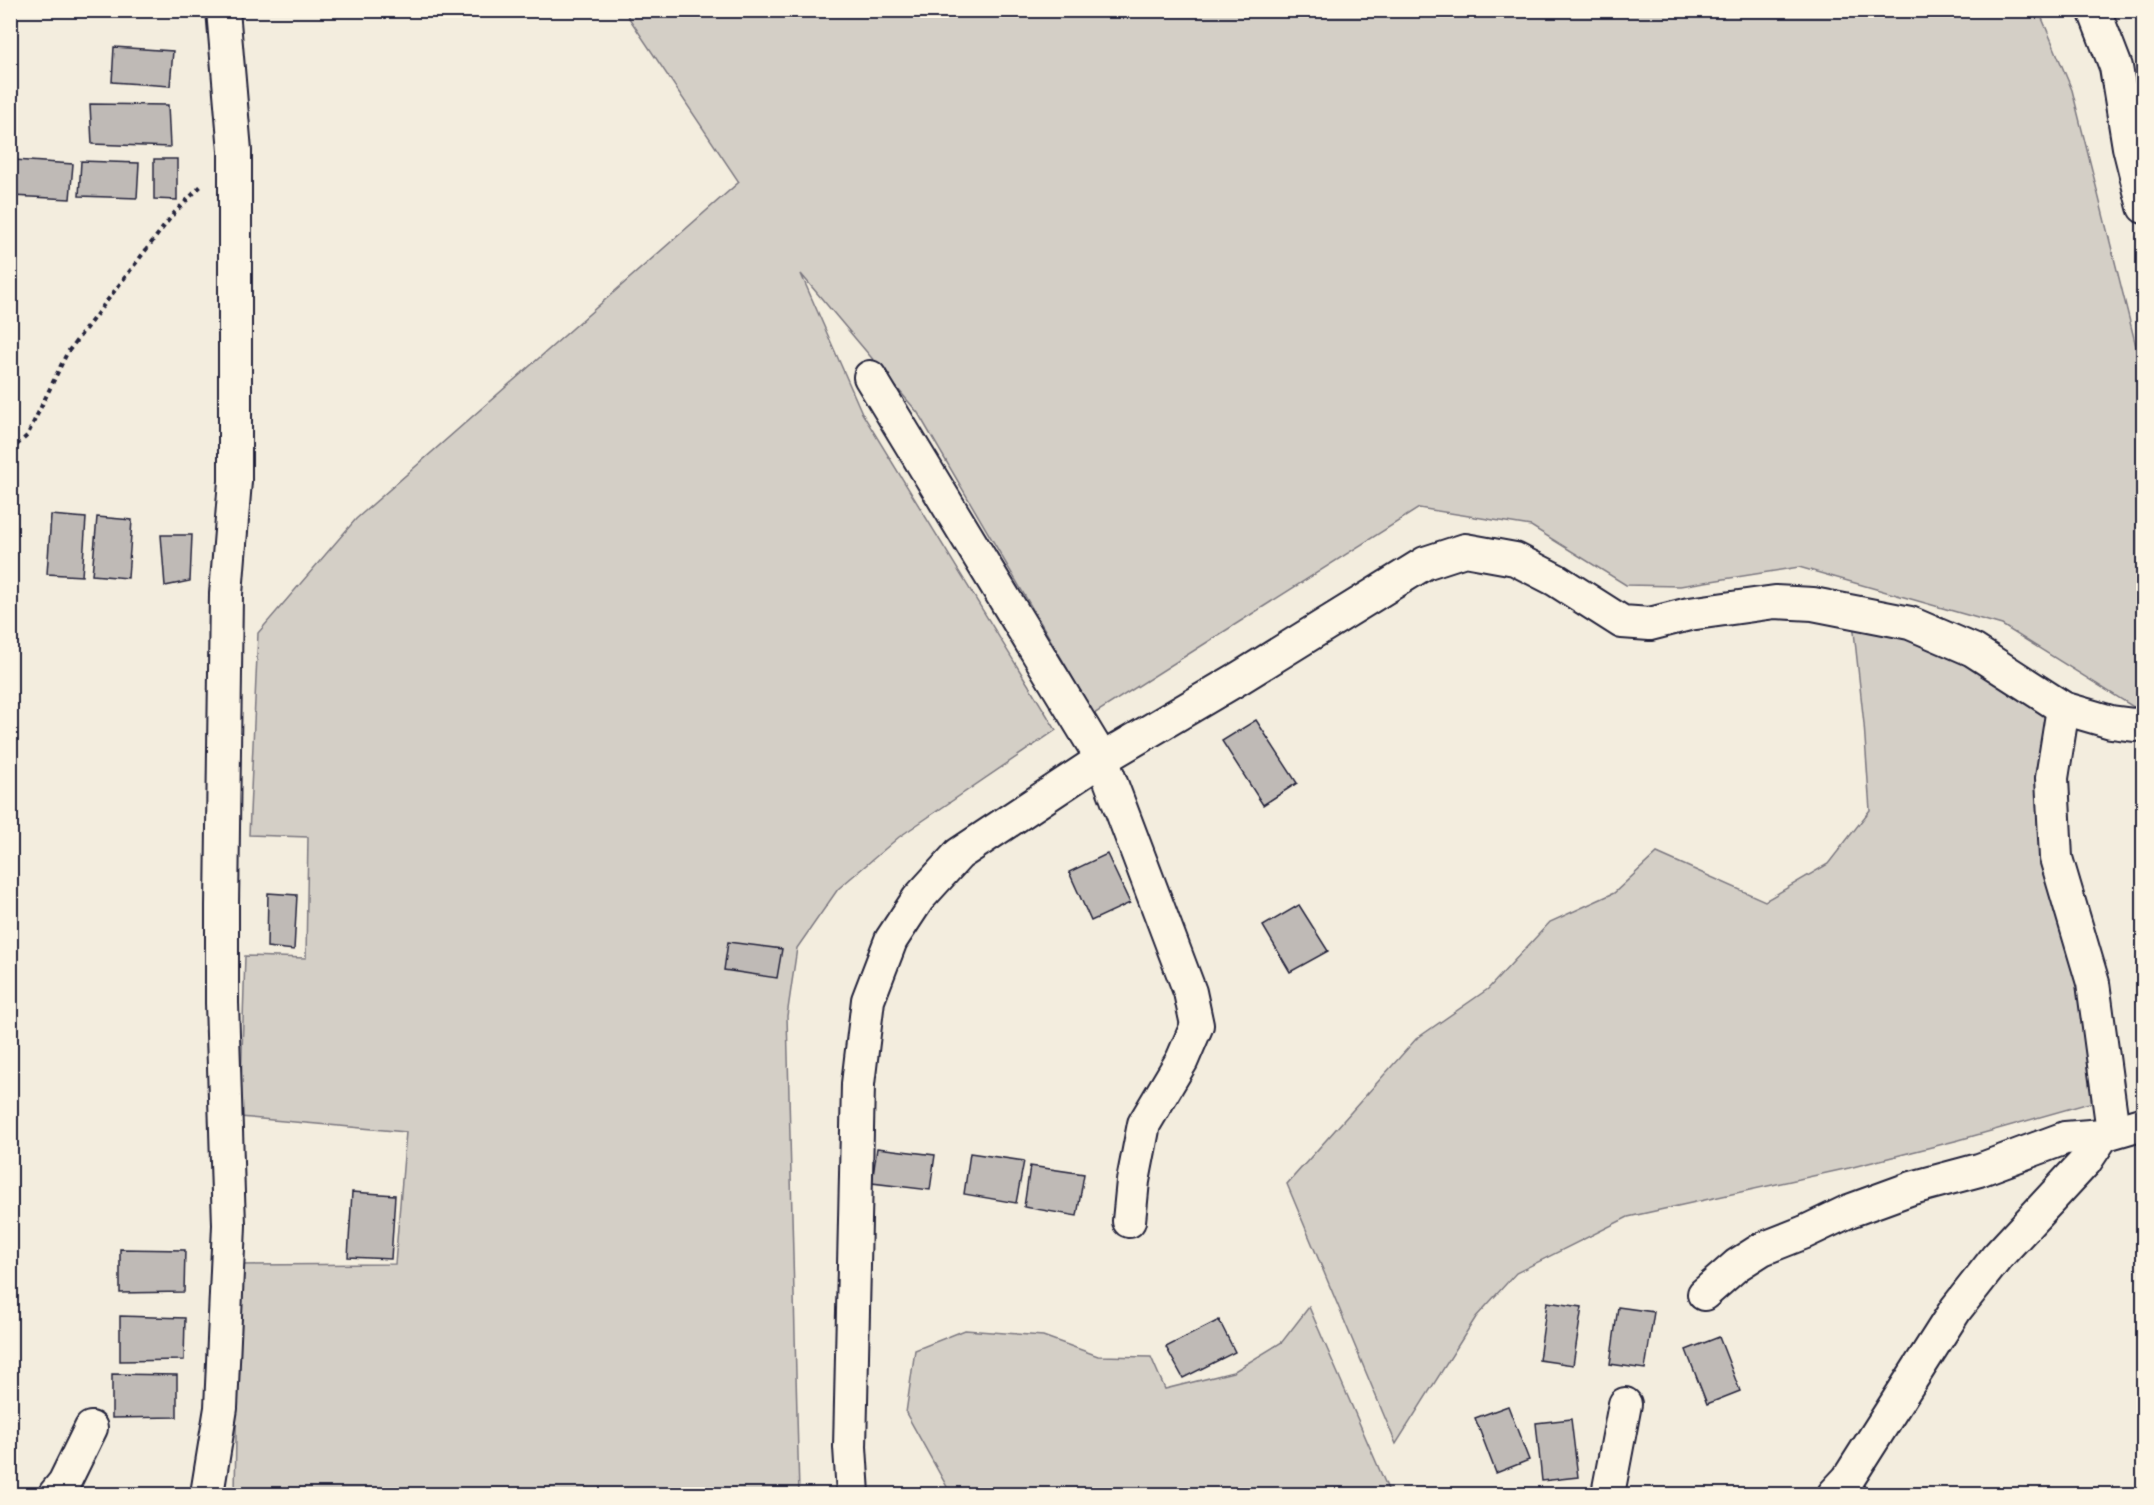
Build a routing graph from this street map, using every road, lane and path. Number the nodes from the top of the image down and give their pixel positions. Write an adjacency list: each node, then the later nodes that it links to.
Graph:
1 (223, 10): 3 (street)
2 (2094, 10): 4 (street)
3 (235, 151): 6 (path); 17 (street)
4 (2144, 207)
5 (870, 377): 9 (street)
6 (10, 451)
7 (2064, 708): 8 (street); 9 (street); 11 (street)
8 (2144, 723)
9 (1102, 759): 12 (street); 18 (street)
10 (2144, 1124): 11 (street)
11 (2108, 1133): 13 (street); 20 (street)
12 (1129, 1221)
13 (1704, 1294)
14 (1625, 1404): 19 (street)
15 (91, 1428): 16 (street)
16 (55, 1494)
17 (207, 1494)
18 (853, 1494)
19 (1608, 1494)
20 (1834, 1494)

